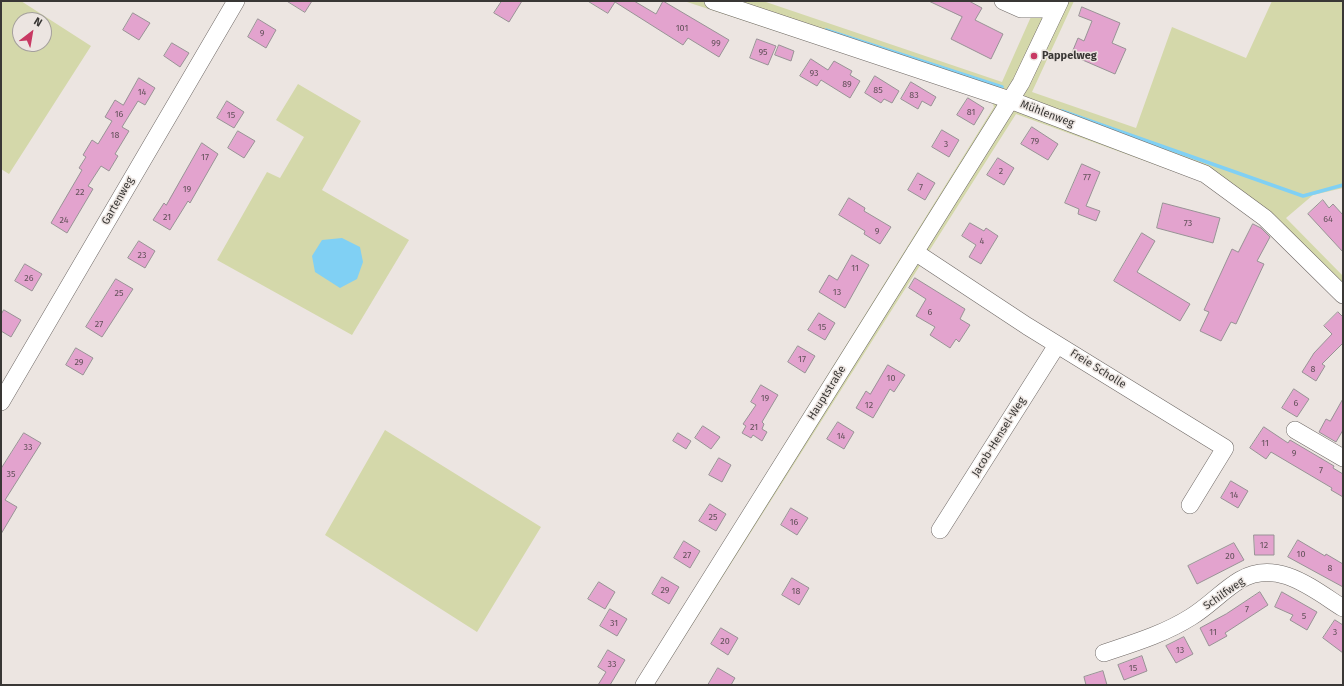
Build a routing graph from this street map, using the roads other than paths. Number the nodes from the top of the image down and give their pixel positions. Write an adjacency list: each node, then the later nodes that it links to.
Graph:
1 (236, 1): 9 (street, Gartenweg)
2 (713, 1): 5 (street, Mühlenweg)
3 (1004, 1): 4 (street)
4 (1058, 5): 5 (street)
5 (1010, 100): 6 (street, Hauptstraße); 7 (street, Mühlenweg)
6 (915, 252): 8 (street, Freie Scholle); 16 (street, Hauptstraße)
7 (1343, 295)
8 (1058, 345): 12 (street, Freie Scholle); 13 (street, Jacob-Hensel-Weg)
9 (1, 402)
10 (1295, 430): 11 (street)
11 (1343, 458)
12 (1190, 506)
13 (940, 530)
14 (1343, 608): 15 (street, Schilfweg)
15 (1104, 653)
16 (644, 685)

